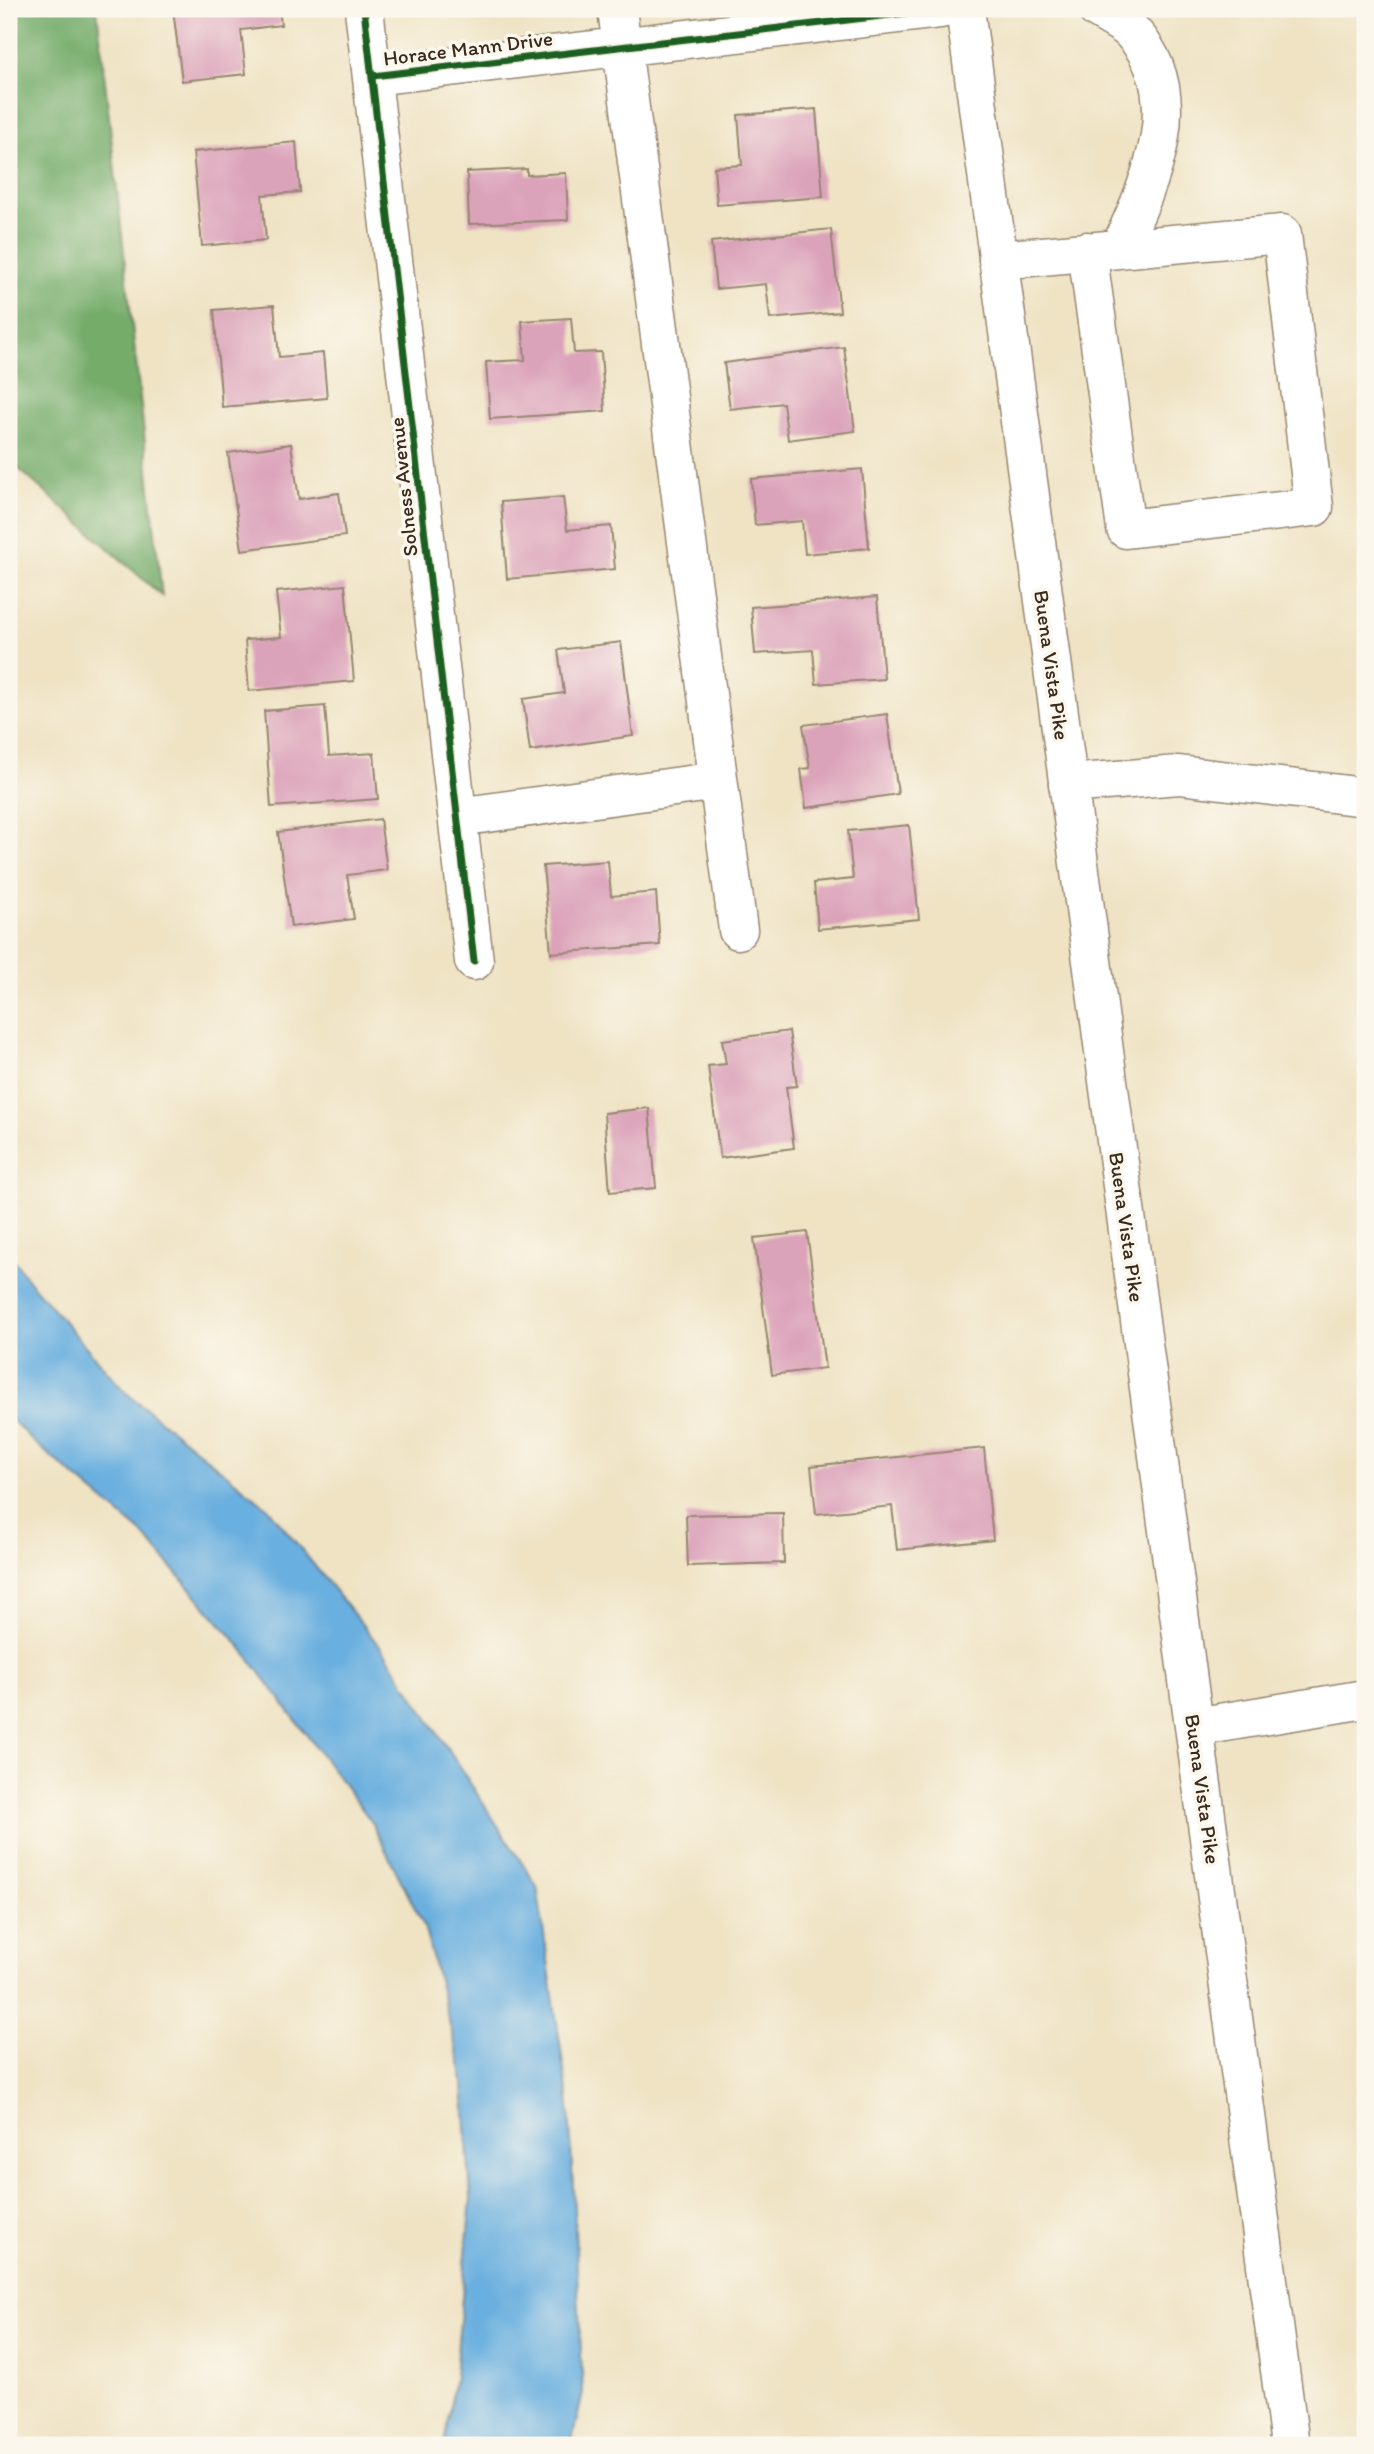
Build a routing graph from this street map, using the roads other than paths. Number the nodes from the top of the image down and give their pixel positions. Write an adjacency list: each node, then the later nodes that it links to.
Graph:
1 (364, 9): 7 (main road, Solness Avenue)
2 (617, 9): 6 (main road)
3 (942, 9): 6 (main road, Horace Mann Drive)
4 (965, 9): 9 (main road, Buena Vista Pike)
5 (1097, 9): 8 (main road)
6 (622, 47): 7 (main road, Horace Mann Drive); 10 (main road)
7 (373, 76): 13 (main road, Solness Avenue)
8 (1103, 250): 8 (main road); 9 (main road)
9 (998, 260): 11 (main road, Buena Vista Pike)
10 (718, 781): 13 (main road); 14 (main road)
11 (1068, 784): 12 (main road); 17 (main road, Buena Vista Pike)
12 (1365, 797)
13 (458, 817): 15 (main road, Solness Avenue)
14 (738, 930)
15 (474, 961)
16 (1365, 1699): 17 (main road)
17 (1195, 1727): 18 (main road, Buena Vista Pike)
18 (1290, 2445)

